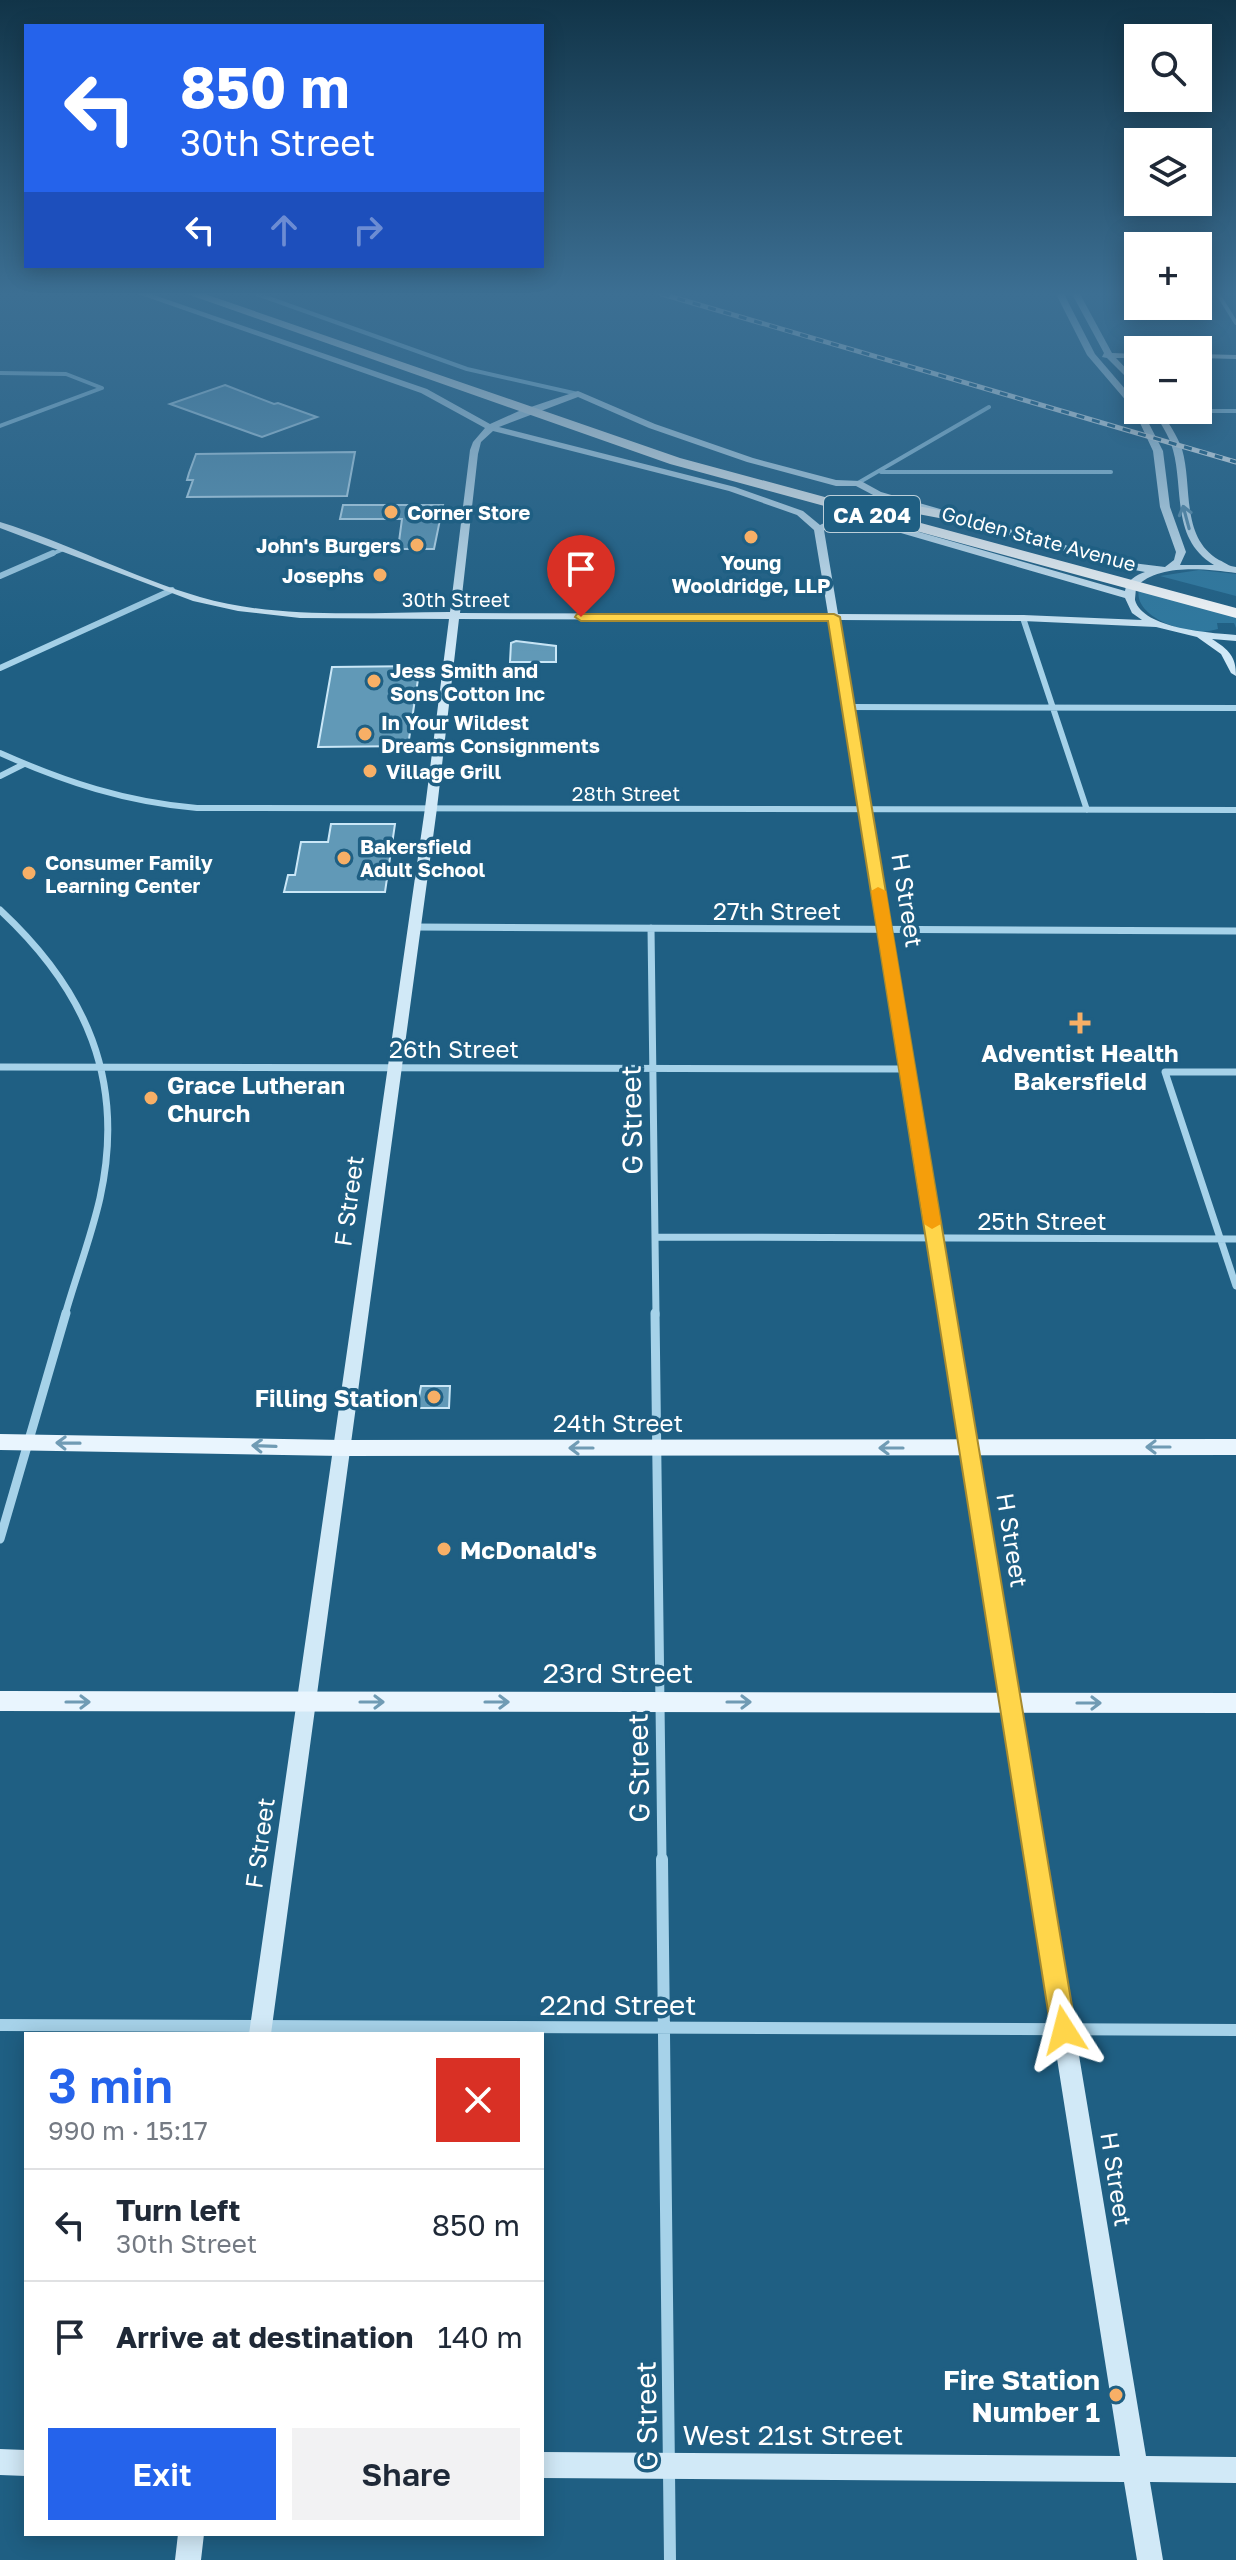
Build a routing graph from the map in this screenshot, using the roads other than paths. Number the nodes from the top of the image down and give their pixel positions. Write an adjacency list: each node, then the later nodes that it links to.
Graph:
1 (34, 413): 10 (street)
2 (465, 413): 11 (street)
3 (527, 413): 11 (street)
4 (535, 413): 12 (highway, Golden State Avenue / CA 204)
5 (566, 413): 15 (highway, Golden State Avenue / CA 204)
6 (623, 413): 16 (street)
7 (978, 413): 13 (street)
8 (1145, 424): 23 (street)
9 (1163, 424): 24 (street, one-way to 9)
10 (0, 426)
11 (489, 427): 20 (street); 30 (street, F Street)
12 (675, 461): 18 (highway); 22 (highway, Golden State Avenue / CA 204)
13 (881, 472): 14 (street); 16 (street)
14 (1111, 472)
15 (778, 479): 17 (highway); 22 (highway, Golden State Avenue / CA 204)
16 (858, 483): 17 (street)
17 (955, 517): 23 (street)
18 (863, 519): 20 (street); 27 (street)
19 (0, 525): 21 (street, 30th Street)
20 (819, 529): 31 (street, H Street)
21 (64, 549): 25 (street); 26 (street, 30th Street)
22 (1071, 564): 28 (highway, Golden State Avenue / CA 204); 29 (highway, Golden State Avenue / CA 204)
23 (1163, 570): 24 (street); 27 (street)
24 (1236, 570)
25 (0, 576)
26 (172, 590): 30 (street, 30th Street); 36 (street)
27 (1132, 601): 32 (street, 30th Street); 33 (street)
28 (1236, 605)
29 (1236, 613)
30 (453, 617): 31 (street, 30th Street); 44 (street, F Street)
31 (834, 617): 32 (street, 30th Street); 38 (street, H Street)
32 (1023, 618): 33 (street, 30th Street); 39 (street)
33 (1159, 624): 34 (street)
34 (1189, 633): 35 (street); 37 (street)
35 (1236, 638)
36 (0, 668)
37 (1236, 673)
38 (848, 707): 39 (street); 45 (street, H Street)
39 (1055, 707): 40 (street); 46 (street)
40 (1236, 708)
41 (0, 753): 42 (street, 28th Street)
42 (24, 764): 43 (street); 44 (street, 28th Street)
43 (0, 776)
44 (431, 808): 45 (street, 28th Street); 49 (street, F Street)
45 (865, 809): 46 (street, 28th Street); 51 (street, H Street)
46 (1087, 810): 47 (street, 28th Street)
47 (1236, 810)
48 (0, 910): 54 (street)
49 (414, 927): 50 (street, 27th Street); 55 (street, F Street)
50 (651, 928): 51 (street, 27th Street); 56 (street, G Street)
51 (884, 928): 52 (street, 27th Street); 57 (street, H Street)
52 (1236, 931)
53 (0, 1067): 54 (street, 26th Street)
54 (103, 1067): 55 (street, 26th Street); 65 (street)
55 (395, 1068): 56 (street, 26th Street); 67 (street, F Street)
56 (654, 1068): 57 (street, 26th Street); 59 (street, G Street)
57 (907, 1069): 62 (street, H Street)
58 (1236, 1072): 60 (street)
59 (656, 1237): 62 (street, 25th Street); 68 (street, G Street)
60 (1220, 1239): 61 (street, 25th Street); 62 (street, 25th Street); 63 (street)
61 (1236, 1239)
62 (935, 1240): 69 (street, H Street)
63 (1236, 1286)
64 (0, 1442): 65 (main road, 24th Street)
65 (29, 1442): 67 (main road, 24th Street, one-way to 65); 70 (street)
66 (1236, 1447): 69 (main road, 24th Street, one-way to 69)
67 (342, 1448): 68 (main road, 24th Street, one-way to 67); 72 (street, F Street)
68 (659, 1448): 69 (main road, 24th Street, one-way to 68); 73 (street, G Street)
69 (969, 1448): 74 (street, H Street)
70 (0, 1539)
71 (0, 1701): 72 (main road, 23rd Street, one-way to 72)
72 (307, 1702): 73 (main road, 23rd Street, one-way to 73); 78 (street, F Street)
73 (661, 1702): 74 (main road, 23rd Street, one-way to 74); 77 (street, G Street)
74 (1011, 1703): 75 (main road, 23rd Street, one-way to 75); 79 (street, H Street)
75 (1236, 1703)
76 (0, 2025): 78 (street, 22nd Street)
77 (665, 2028): 78 (street, 22nd Street); 79 (street, 22nd Street); 84 (street, G Street)
78 (261, 2030)
79 (1064, 2030): 80 (street, 22nd Street); 85 (street, H Street)
80 (1236, 2030)
81 (0, 2462): 82 (street)
82 (24, 2463)
83 (544, 2465): 84 (street, West 21st Street)
84 (671, 2465): 85 (street, West 21st Street); 89 (street, G Street)
85 (1135, 2468): 86 (street, West 21st Street); 90 (street, H Street)
86 (1236, 2470)
87 (191, 2536): 88 (street)
88 (188, 2560)
89 (670, 2560)
90 (1150, 2560)

